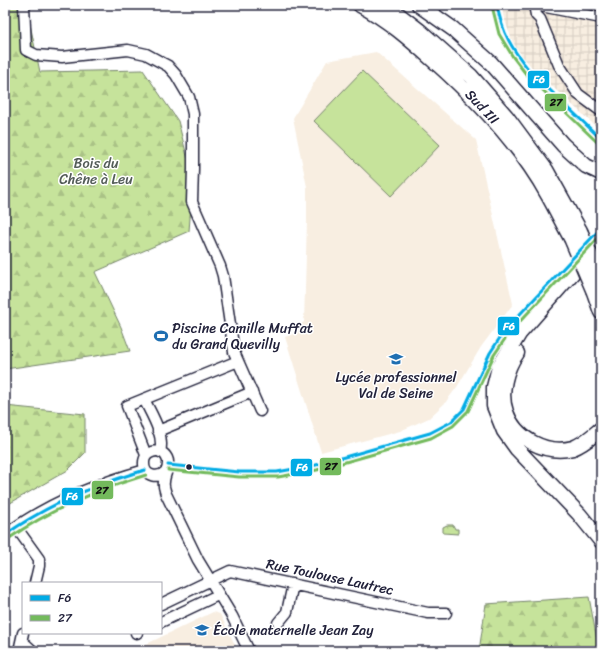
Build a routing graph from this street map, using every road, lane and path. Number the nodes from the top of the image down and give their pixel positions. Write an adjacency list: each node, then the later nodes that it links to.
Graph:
1 (24, 5): 14 (street)
2 (360, 5): 9 (highway, Sud III)
3 (386, 5): 9 (highway, Sud III)
4 (419, 5): 8 (highway)
5 (535, 5): 6 (street); 7 (street)
6 (601, 18)
7 (601, 111)
8 (601, 173)
9 (575, 235): 12 (highway, bridge); 13 (highway, bridge)
10 (601, 244): 27 (highway)
11 (601, 257): 18 (highway)
12 (601, 278)
13 (601, 312)
14 (238, 362): 15 (street); 16 (street)
15 (252, 392): 17 (street); 19 (street)
16 (144, 399): 19 (street); 21 (street)
17 (260, 411)
18 (601, 429)
19 (158, 431): 20 (street)
20 (160, 452): 21 (street); 22 (street)
21 (146, 455): 23 (street)
22 (166, 471): 23 (street); 24 (street)
23 (149, 473): 24 (street); 25 (street)
24 (166, 494): 28 (street)
25 (16, 526): 26 (street); 29 (street)
26 (5, 535)
27 (601, 541)
28 (210, 581): 30 (street, Rue Toulouse Lautrec); 31 (street); 32 (street, Rue Toulouse Lautrec)
29 (35, 582)
30 (293, 584): 33 (street, Rue Toulouse Lautrec); 35 (street)
31 (218, 594): 34 (street); 38 (street)
32 (162, 604)
33 (446, 613)
34 (162, 622)
35 (278, 623)
36 (21, 642): 37 (street)
37 (33, 651)
38 (249, 651)

